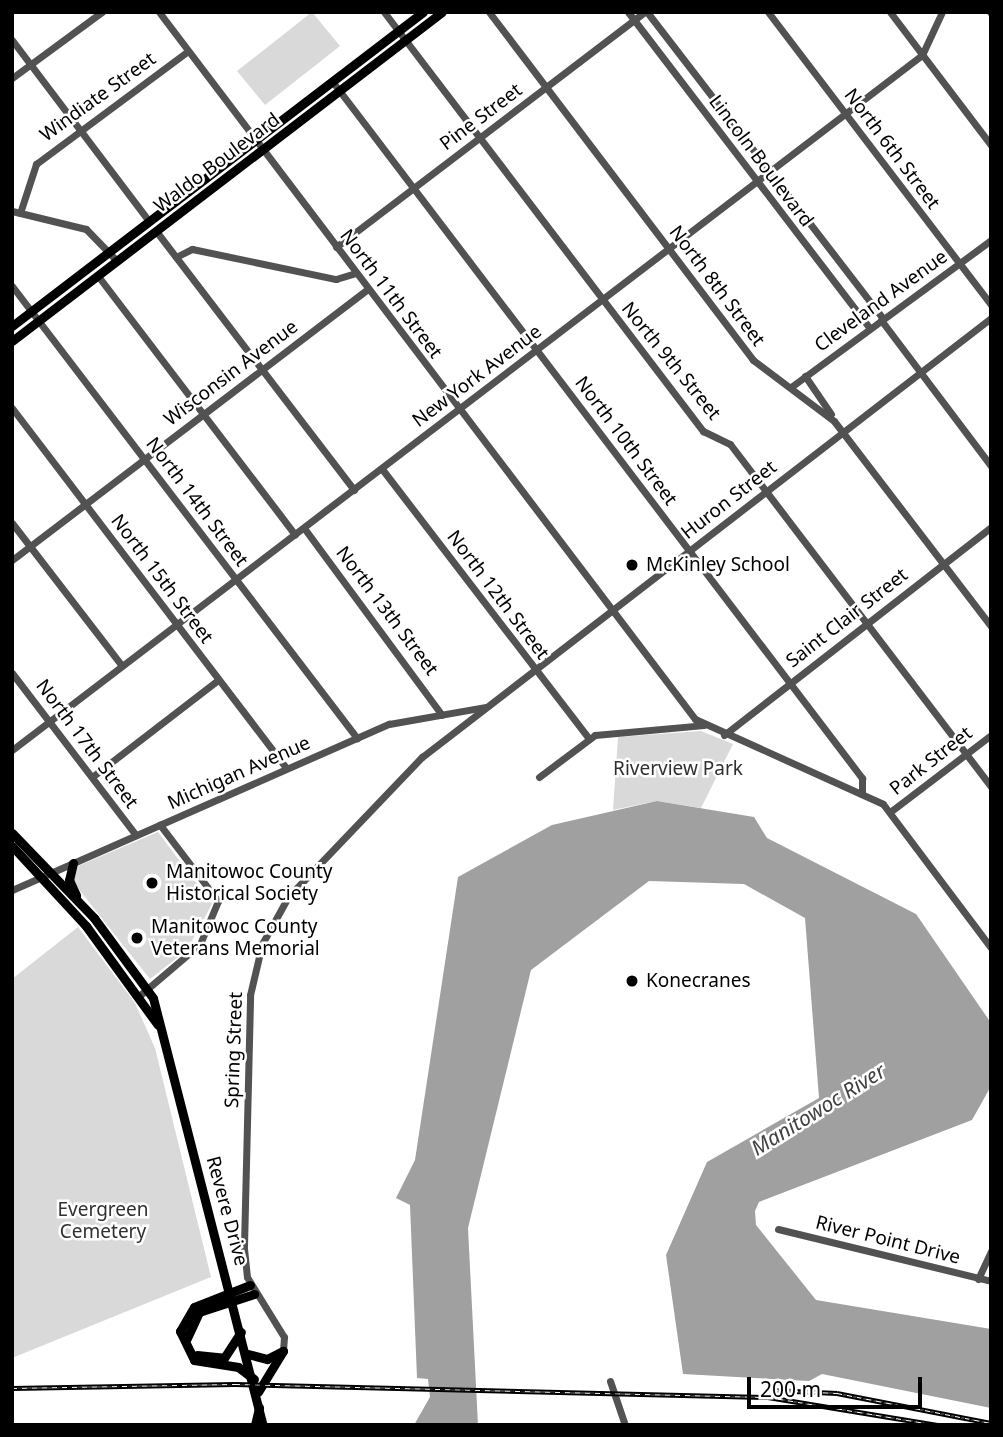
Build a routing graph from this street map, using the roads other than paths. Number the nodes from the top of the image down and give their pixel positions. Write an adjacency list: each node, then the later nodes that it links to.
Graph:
1 (102, 12): 18 (street)
2 (159, 12): 16 (street, North 11th Street)
3 (384, 12): 13 (street, North 9th Street)
4 (423, 12): 13 (main road, Waldo Boulevard)
5 (442, 12): 15 (main road, Waldo Boulevard)
6 (489, 12): 21 (street, North 8th Street)
7 (628, 12): 12 (street, Lincoln Boulevard)
8 (646, 12): 12 (street, Pine Street); 29 (street, Lincoln Boulevard)
9 (768, 12): 23 (street, North 6th Street)
10 (890, 12): 17 (street)
11 (942, 12): 17 (street, New York Avenue)
12 (634, 21): 21 (street, Pine Street); 30 (street, Lincoln Boulevard)
13 (398, 30): 15 (street, North 9th Street); 20 (main road, Waldo Boulevard)
14 (12, 40): 18 (street)
15 (406, 40): 22 (main road, Waldo Boulevard); 25 (street, North 9th Street)
16 (188, 51): 24 (street, Windiate Street); 26 (street, North 11th Street)
17 (922, 55): 23 (street, New York Avenue); 27 (street)
18 (30, 65): 19 (street); 24 (street)
19 (12, 78)
20 (332, 81): 22 (street, North 10th Street); 26 (main road, Waldo Boulevard)
21 (547, 87): 25 (street, Pine Street); 37 (street, North 8th Street)
22 (340, 91): 28 (main road, Waldo Boulevard); 31 (street, North 10th Street)
23 (845, 114): 29 (street, New York Avenue); 41 (street, North 6th Street)
24 (80, 130): 32 (street, Windiate Street); 33 (street)
25 (480, 138): 31 (street, Pine Street); 46 (street, North 9th Street)
26 (256, 140): 28 (street, North 11th Street); 33 (main road, Waldo Boulevard)
27 (991, 145)
28 (263, 150): 34 (main road, Waldo Boulevard); 36 (street, North 11th Street)
29 (770, 173): 30 (street, New York Avenue); 50 (street, Lincoln Boulevard)
30 (758, 182): 37 (street, New York Avenue); 53 (street, Lincoln Boulevard)
31 (414, 189): 36 (street, Pine Street); 55 (street, North 10th Street)
32 (16, 212): 38 (street)
33 (149, 221): 38 (main road, Waldo Boulevard)
34 (156, 231): 39 (street); 40 (main road, Waldo Boulevard)
35 (991, 240): 41 (street, Cleveland Avenue)
36 (336, 247): 42 (street, North 11th Street)
37 (669, 249): 46 (street, New York Avenue); 59 (street, North 8th Street)
38 (110, 251): 40 (street); 48 (main road, Waldo Boulevard)
39 (176, 257): 42 (street); 56 (street)
40 (117, 261): 43 (main road, Waldo Boulevard)
41 (959, 263): 47 (street, North 6th Street); 50 (street, Cleveland Avenue)
42 (356, 274): 45 (street, North 11th Street)
43 (98, 276): 51 (main road, Waldo Boulevard); 62 (street)
44 (12, 286): 48 (street, North 14th Street)
45 (368, 289): 56 (street, Wisconsin Avenue); 61 (street, North 11th Street)
46 (602, 300): 55 (street, New York Avenue); 69 (street, North 9th Street)
47 (991, 305)
48 (32, 311): 51 (street, North 14th Street); 52 (main road, Waldo Boulevard)
49 (991, 318): 57 (street, Huron Street)
50 (882, 319): 53 (street, Cleveland Avenue); 57 (street, Lincoln Boulevard)
51 (39, 321): 54 (main road, Waldo Boulevard); 65 (street, North 14th Street)
52 (12, 326)
53 (870, 328): 58 (street, Cleveland Avenue)
54 (12, 341)
55 (537, 350): 61 (street, New York Avenue); 76 (street, North 10th Street)
56 (262, 369): 62 (street, Wisconsin Avenue); 68 (street)
57 (920, 373): 64 (street, Huron Street); 66 (street, Lincoln Boulevard)
58 (806, 376): 59 (street, Cleveland Avenue); 63 (street)
59 (791, 387): 63 (street, North 8th Street)
60 (12, 408): 70 (street, North 15th Street)
61 (460, 410): 67 (street, New York Avenue); 80 (street, North 11th Street)
62 (204, 414): 65 (street, Wisconsin Avenue); 74 (street)
63 (834, 421): 64 (street, North 8th Street)
64 (843, 432): 69 (street, Huron Street); 78 (street, North 8th Street)
65 (145, 459): 70 (street, Wisconsin Avenue); 79 (street, North 14th Street)
66 (991, 466)
67 (382, 469): 68 (street, New York Avenue); 85 (street, North 12th Street)
68 (355, 490): 73 (street, New York Avenue)
69 (766, 491): 76 (street, Huron Street); 81 (street, North 9th Street)
70 (86, 504): 75 (street, Wisconsin Avenue); 82 (street, North 15th Street)
71 (12, 523): 75 (street)
72 (991, 527): 78 (street, Saint Clair Street)
73 (304, 528): 74 (street, New York Avenue); 90 (street, North 13th Street)
74 (295, 535): 79 (street, New York Avenue)
75 (30, 546): 77 (street, Wisconsin Avenue); 84 (street)
76 (689, 551): 80 (street, Huron Street); 88 (street, North 10th Street)
77 (12, 560)
78 (943, 564): 81 (street, Saint Clair Street); 83 (street, North 8th Street)
79 (236, 580): 82 (street, New York Avenue); 95 (street, North 14th Street)
80 (612, 610): 85 (street, Huron Street); 92 (street, North 11th Street)
81 (866, 623): 88 (street, Saint Clair Street); 98 (street, North 9th Street)
82 (177, 624): 84 (street, New York Avenue); 87 (street, North 15th Street)
83 (991, 626)
84 (122, 666): 91 (street, New York Avenue)
85 (535, 670): 89 (street, Huron Street); 96 (street, North 12th Street)
86 (12, 673): 91 (street, North 17th Street)
87 (218, 680): 99 (street, North 15th Street); 100 (street)
88 (789, 682): 93 (street, Saint Clair Street); 103 (street, North 10th Street)
89 (486, 707): 90 (street, Michigan Avenue); 122 (street, Spring Street)
90 (442, 715): 95 (street, Michigan Avenue)
91 (50, 722): 97 (street, New York Avenue); 100 (street, North 17th Street)
92 (704, 725): 93 (street); 96 (street)
93 (724, 735): 103 (street)
94 (991, 735): 98 (street, Park Street)
95 (356, 738): 99 (street, Michigan Avenue)
96 (589, 739): 101 (street)
97 (12, 750)
98 (966, 754): 102 (street, North 9th Street); 104 (street, Park Street)
99 (286, 768): 105 (street, Michigan Avenue)
100 (92, 777): 107 (street, North 17th Street)
101 (539, 777)
102 (991, 787)
103 (862, 794): 104 (street)
104 (890, 813): 114 (street)
105 (160, 825): 107 (street, Michigan Avenue); 115 (street)
106 (12, 833): 110 (main road)
107 (136, 835): 109 (street, Michigan Avenue)
108 (12, 846): 111 (main road, Revere Drive)
109 (73, 863): 110 (street, Michigan Avenue); 113 (main road)
110 (51, 873): 111 (street, Michigan Avenue); 113 (main road)
111 (41, 878): 112 (street, Michigan Avenue); 116 (main road, Revere Drive)
112 (12, 890)
113 (80, 903): 115 (main road)
114 (990, 945)
115 (148, 988): 116 (street); 117 (main road, Revere Drive)
116 (139, 996): 117 (main road, Revere Drive)
117 (158, 1025): 123 (main road, Revere Drive)
118 (778, 1229): 120 (street, River Point Drive)
119 (991, 1251): 120 (street)
120 (978, 1279): 121 (street, River Point Drive)
121 (991, 1281)
122 (252, 1290): 123 (main road); 124 (street, Spring Street); 126 (main road)
123 (242, 1331): 125 (main road, Revere Drive)
124 (283, 1351): 125 (main road); 128 (main road)
125 (248, 1354): 126 (main road, Revere Drive)
126 (255, 1380): 128 (main road, Revere Drive)
127 (610, 1381): 132 (street)
128 (258, 1392): 129 (main road, Revere Drive)
129 (259, 1407): 130 (main road, Revere Drive); 131 (main road, Revere Drive)
130 (255, 1425)
131 (263, 1425)
132 (625, 1425)

